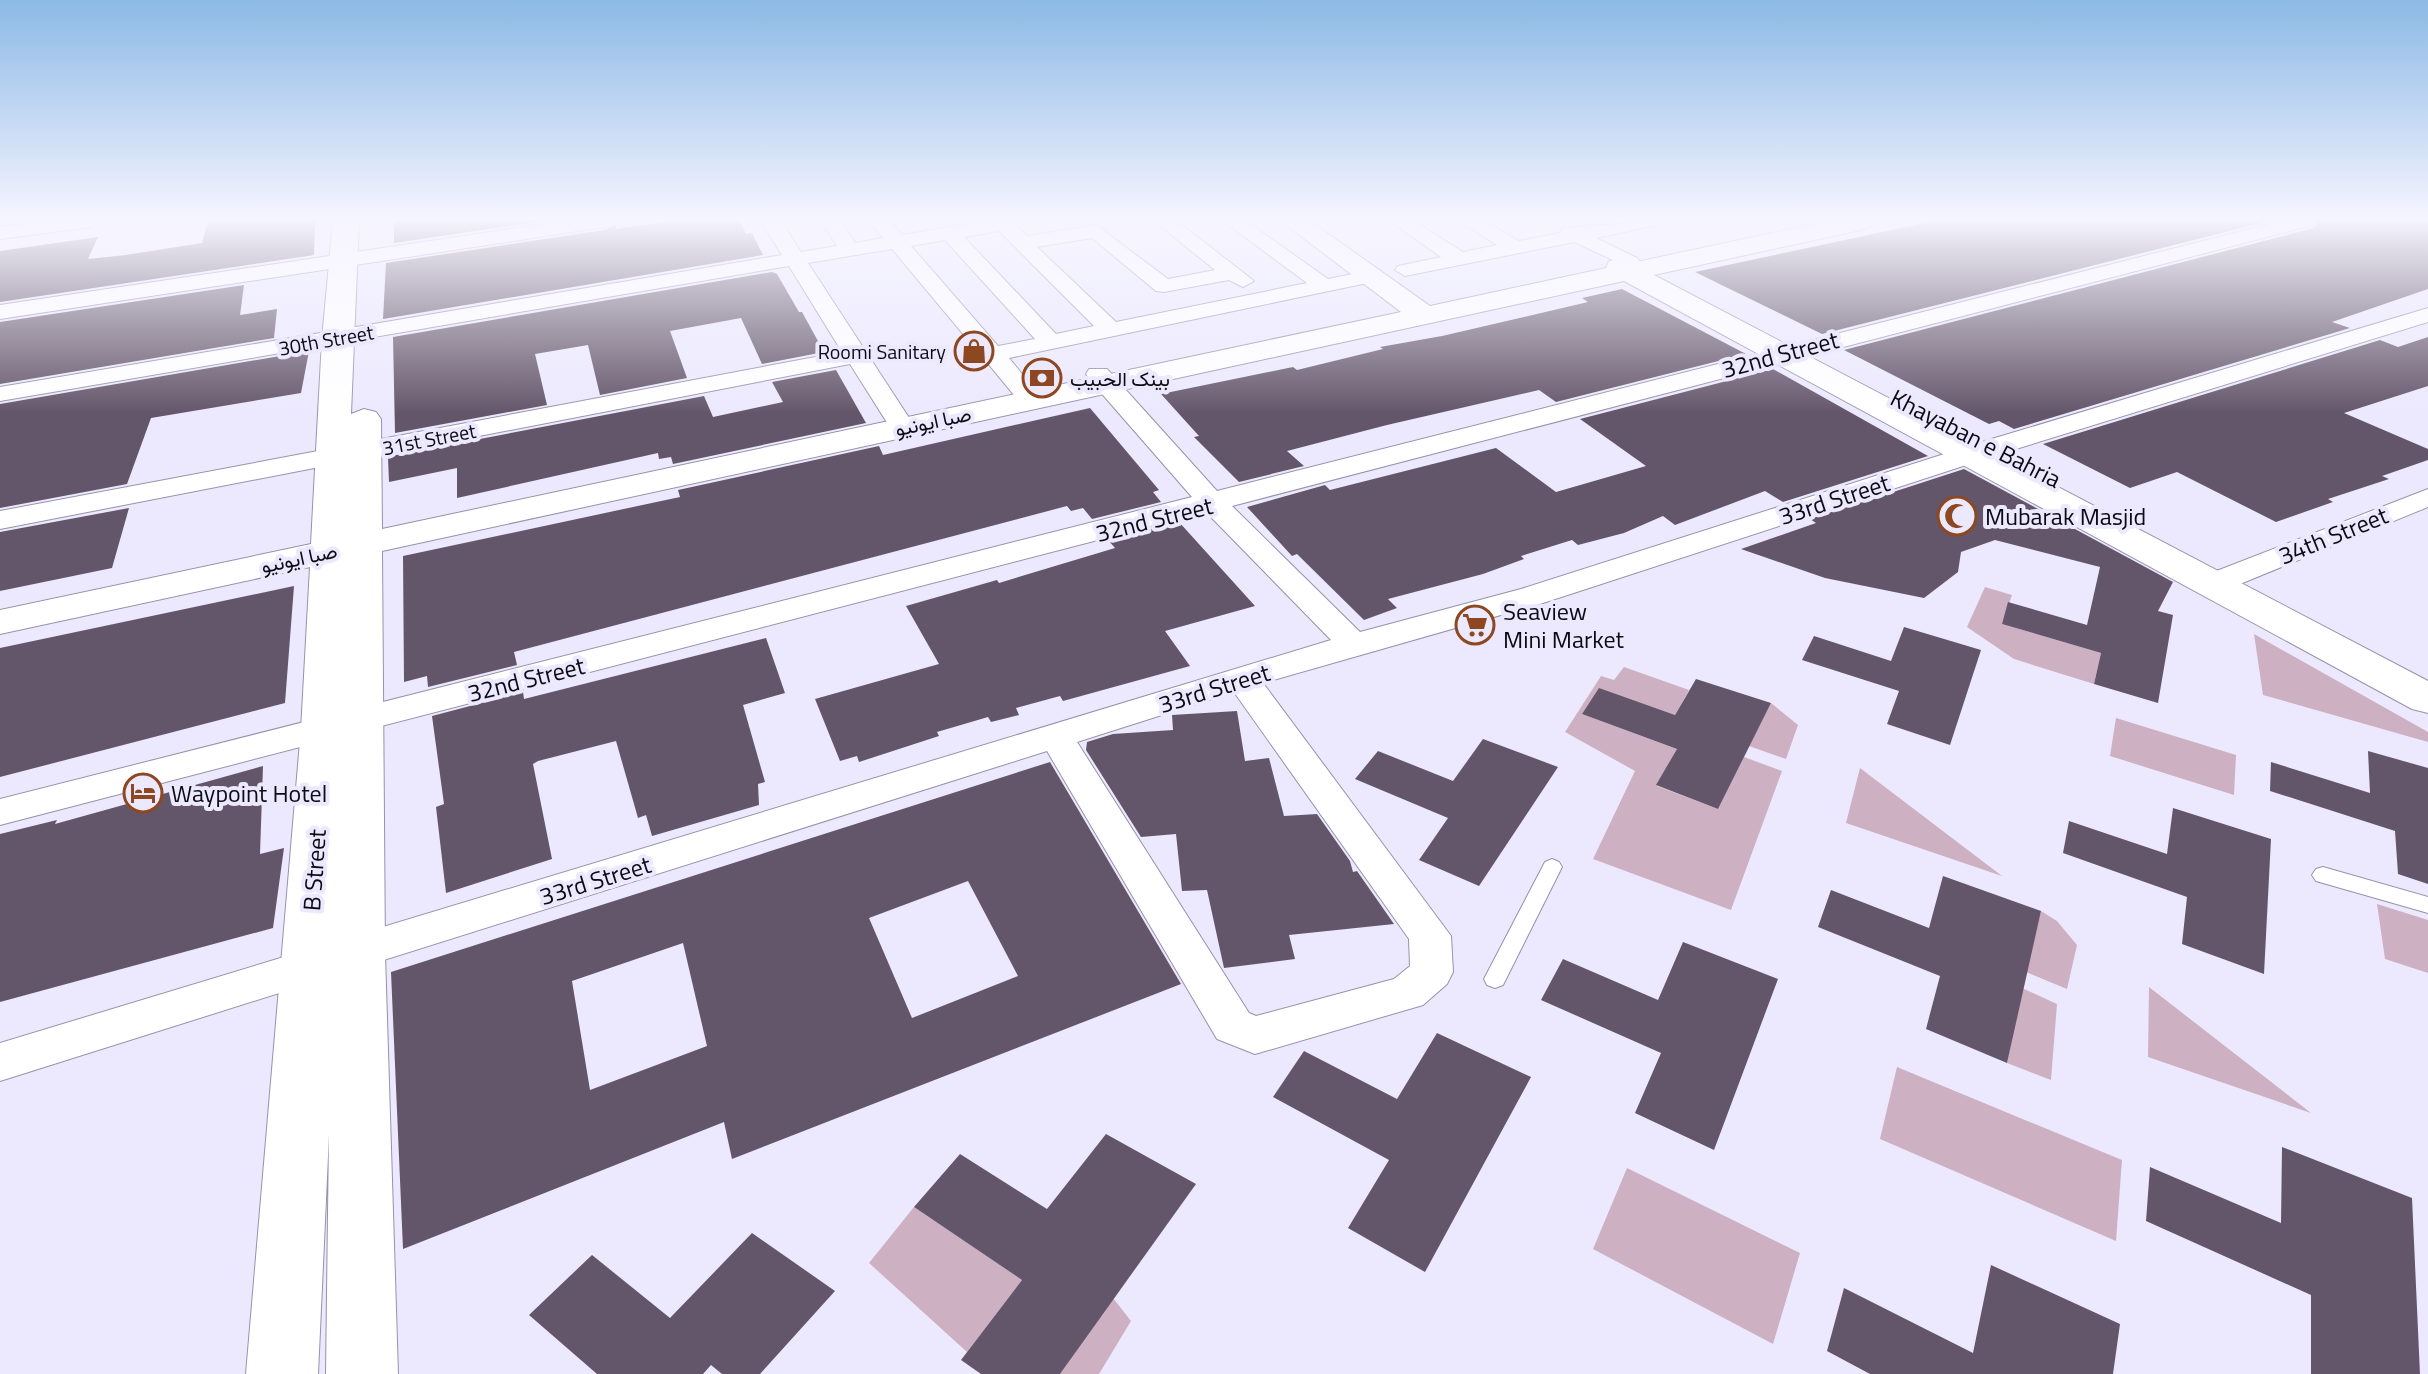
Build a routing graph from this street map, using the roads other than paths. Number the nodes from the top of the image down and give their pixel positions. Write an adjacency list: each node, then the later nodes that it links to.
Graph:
1 (133, 285): 18 (street)
2 (352, 285): 21 (main road, B Street)
3 (655, 285): 21 (street, 30th Street)
4 (809, 285): 25 (street)
5 (930, 285): 24 (street)
6 (1000, 285): 22 (street)
7 (1068, 285): 20 (street)
8 (1249, 285): 16 (street)
9 (1329, 285): 15 (street)
10 (1391, 285): 17 (main road)
11 (1419, 285): 17 (main road)
12 (1544, 285): 17 (main road, صبا ایونیو)
13 (1669, 285): 23 (main road, Khayaban e Bahria)
14 (2052, 285): 23 (street, 32nd Street)
15 (1325, 286): 16 (street)
16 (1266, 298): 20 (street)
17 (1440, 309): 26 (main road, صبا ایونیو)
18 (0, 312)
19 (2428, 315): 30 (street, 33rd Street)
20 (1110, 329): 22 (street)
21 (349, 336): 28 (street, 30th Street); 31 (main road, B Street)
22 (1050, 341): 24 (street)
23 (1791, 351): 30 (main road, Khayaban e Bahria); 33 (street, 32nd Street)
24 (989, 355): 27 (street)
25 (857, 356): 29 (street); 31 (street, 31st Street)
26 (1102, 379): 27 (main road, صبا ایونیو); 29 (main road, صبا ایونیو); 33 (street)
27 (1023, 390): 29 (main road, صبا ایونیو)
28 (0, 394)
29 (899, 422): 35 (main road, صبا ایونیو)
30 (1981, 451): 36 (main road, Khayaban e Bahria); 39 (street, 33rd Street)
31 (350, 455): 34 (street, 31st Street); 35 (main road, B Street)
32 (2428, 497): 36 (street, 34th Street)
33 (1213, 503): 39 (street); 43 (street, 32nd Street)
34 (0, 520)
35 (346, 540): 37 (main road, صبا ایونیو); 38 (main road, صبا ایونیو); 43 (main road, B Street)
36 (2224, 579): 40 (main road, Khayaban e Bahria); 42 (main road)
37 (0, 605)
38 (0, 622)
39 (1353, 644): 41 (street, 33rd Street)
40 (2428, 678)
41 (1243, 680): 44 (street, 33rd Street); 44 (street)
42 (2428, 699)
43 (343, 725): 45 (street, 32nd Street); 49 (main road, B Street)
44 (1056, 736): 49 (street, 33rd Street)
45 (0, 812)
46 (1552, 867): 50 (lane)
47 (2323, 875): 48 (lane)
48 (2428, 905)
49 (332, 961): 51 (street, 33rd Street); 52 (main road, B Street); 53 (main road, B Street)
50 (1495, 979)
51 (0, 1062)
52 (282, 1374)
53 (362, 1374)

